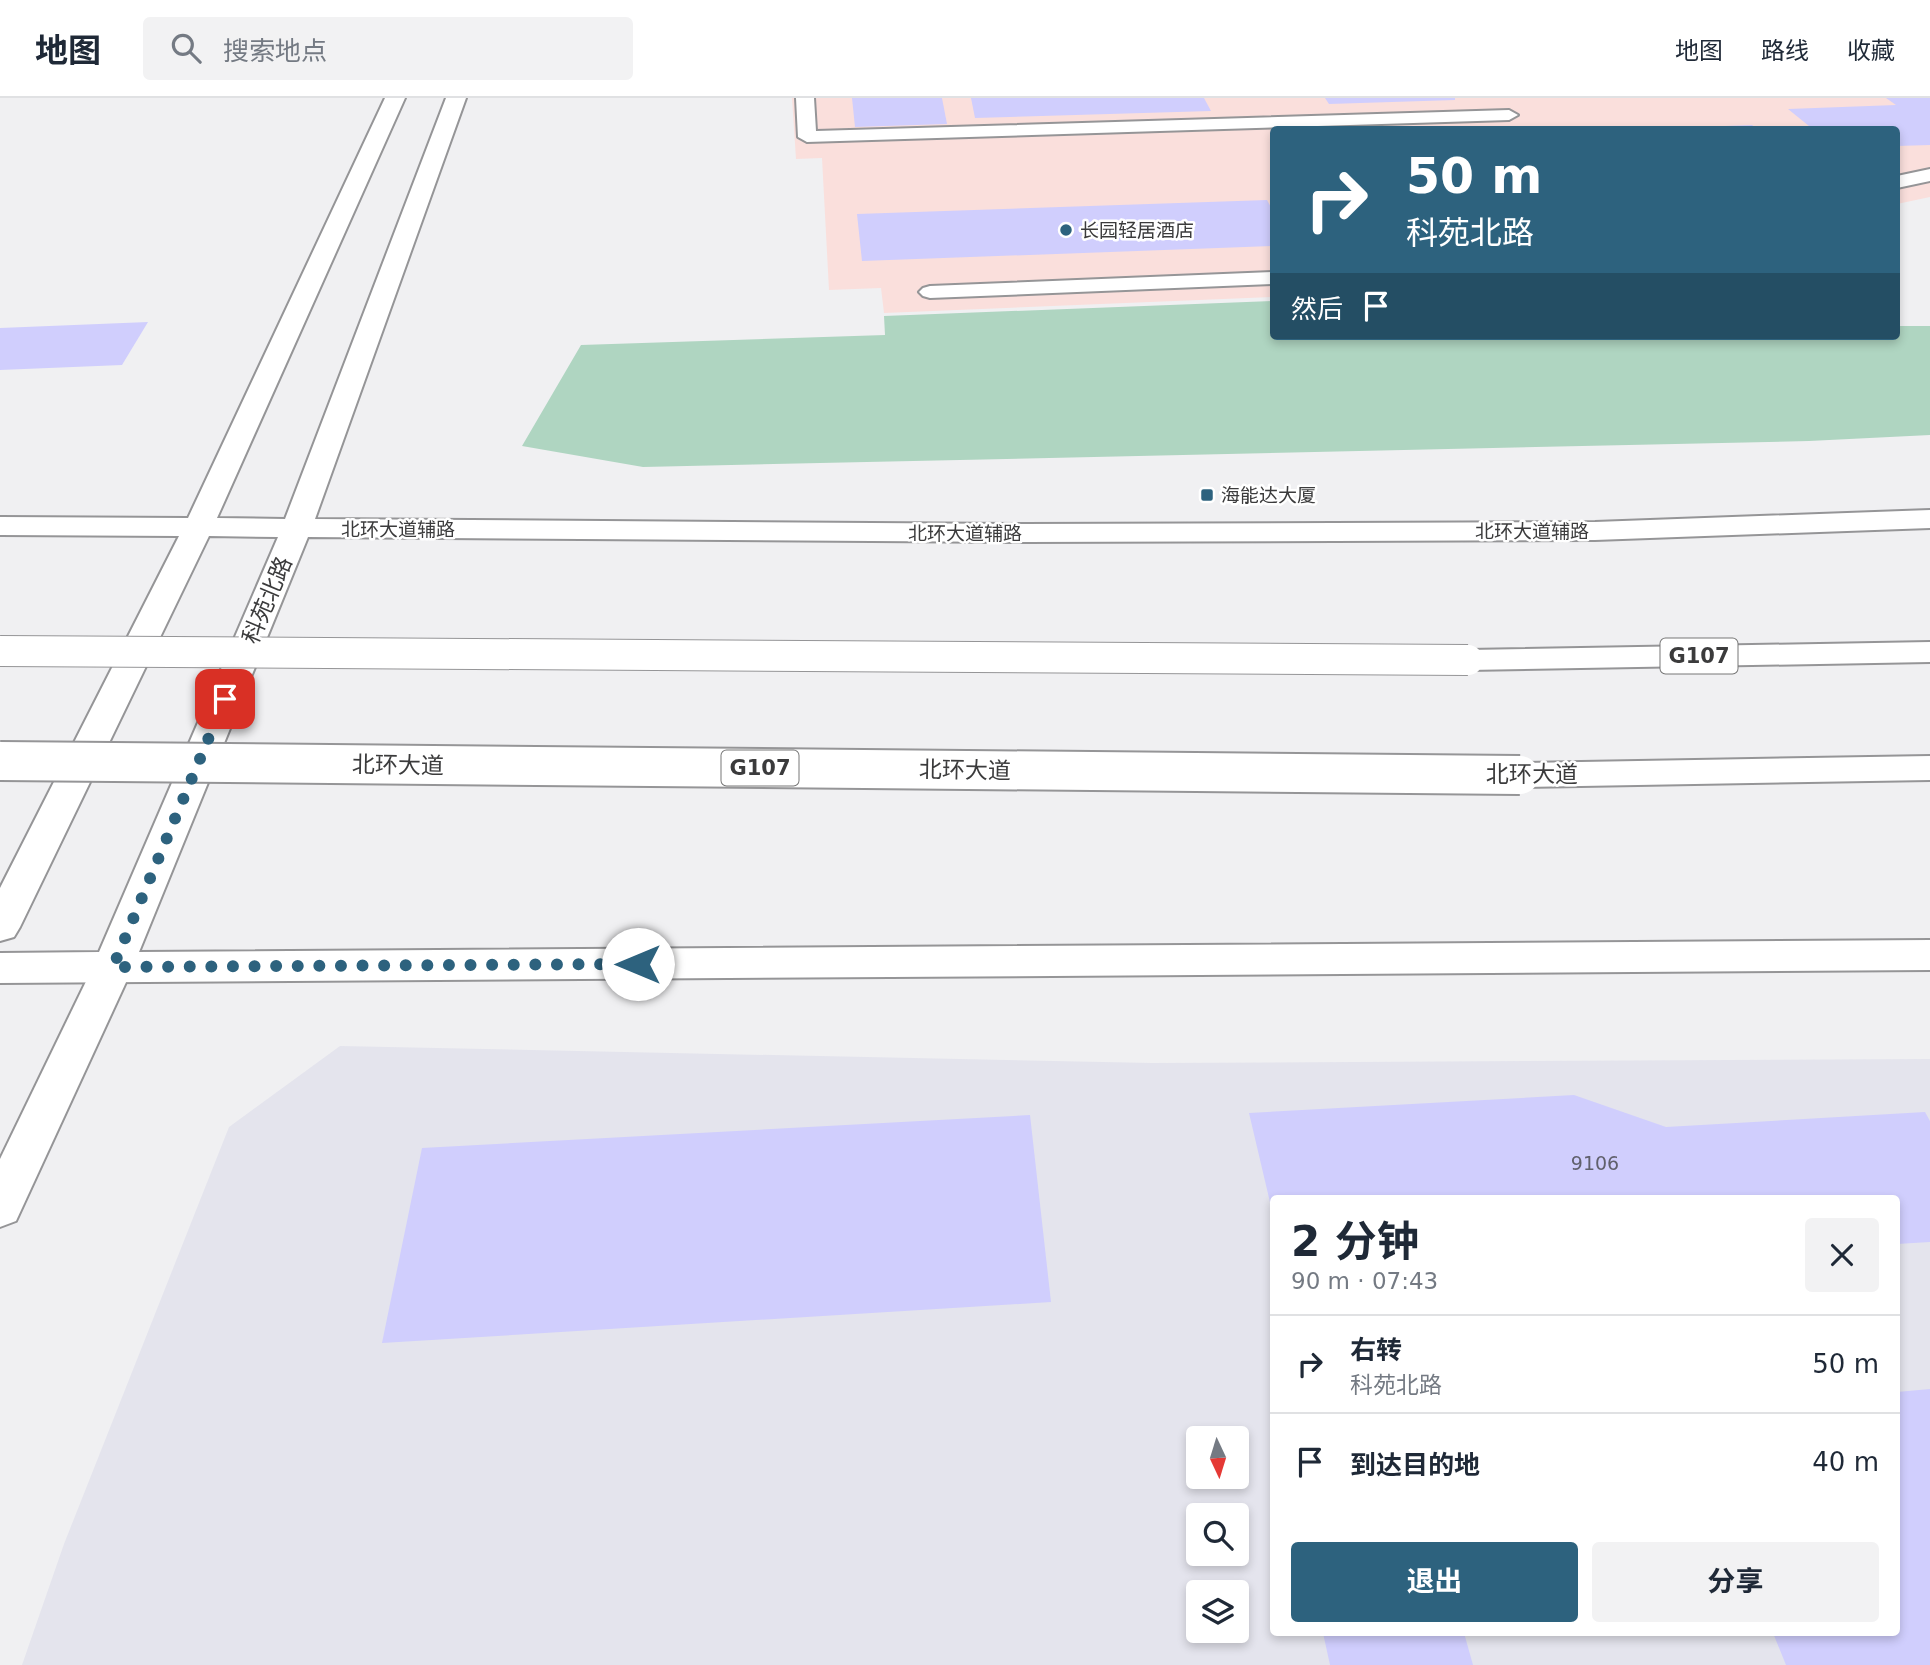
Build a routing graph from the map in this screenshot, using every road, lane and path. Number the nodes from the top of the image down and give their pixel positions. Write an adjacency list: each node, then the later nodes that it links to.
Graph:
1 (395, 98): 14 (main road)
2 (456, 98): 15 (main road, 科苑北路)
3 (805, 98): 7 (lane)
4 (1298, 106): 6 (lane)
5 (1512, 114): 6 (lane)
6 (1310, 126)
7 (1270, 127)
8 (1930, 175): 9 (lane)
9 (1900, 181)
10 (1270, 278): 11 (lane)
11 (930, 292)
12 (1930, 519): 15 (main road, 北环大道辅路)
13 (0, 526): 14 (main road, 北环大道辅路)
14 (199, 526): 15 (main road, 北环大道辅路); 20 (main road)
15 (297, 528): 22 (main road, 科苑北路)
16 (0, 651): 17 (main road, G107, bridge)
17 (1930, 652)
18 (0, 761): 19 (main road, 北环大道 / G107, bridge)
19 (1930, 768)
20 (0, 927)
21 (1930, 955): 22 (main road)
22 (113, 967): 23 (main road); 24 (main road, 科苑北路)
23 (0, 968)
24 (0, 1207)

